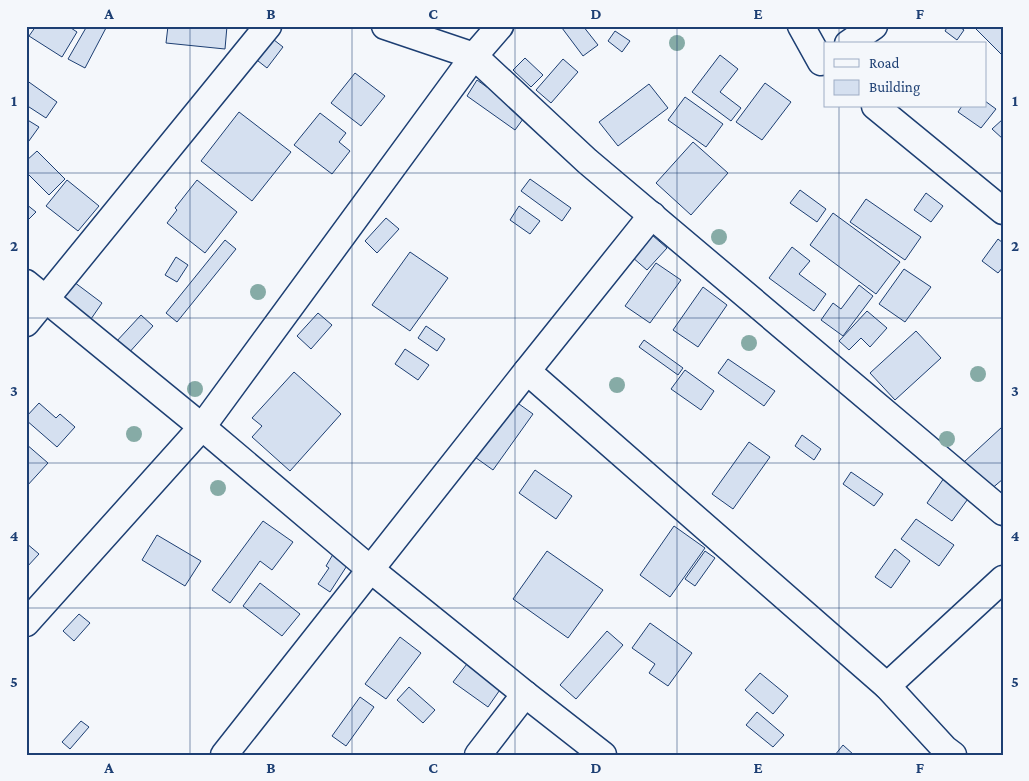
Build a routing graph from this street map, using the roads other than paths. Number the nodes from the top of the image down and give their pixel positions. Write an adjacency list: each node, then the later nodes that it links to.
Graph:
1 (268, 26): 12 (street)
2 (385, 26): 7 (street)
3 (500, 26): 7 (street)
4 (801, 26): 8 (street)
5 (874, 26): 6 (street)
6 (851, 42)
7 (474, 56): 11 (street); 15 (street)
8 (824, 62)
9 (877, 108): 10 (street)
10 (1003, 211)
11 (652, 215): 14 (street); 16 (street)
12 (36, 291): 13 (street); 15 (street)
13 (26, 323)
14 (527, 370): 17 (street); 20 (street)
15 (202, 427): 17 (street); 19 (street)
16 (1003, 512)
17 (370, 569): 21 (street); 22 (street)
18 (1003, 579): 20 (street)
19 (26, 623)
20 (887, 686): 25 (street)
21 (525, 694): 23 (street); 24 (street)
22 (224, 755)
23 (478, 755)
24 (603, 755)
25 (953, 755)

